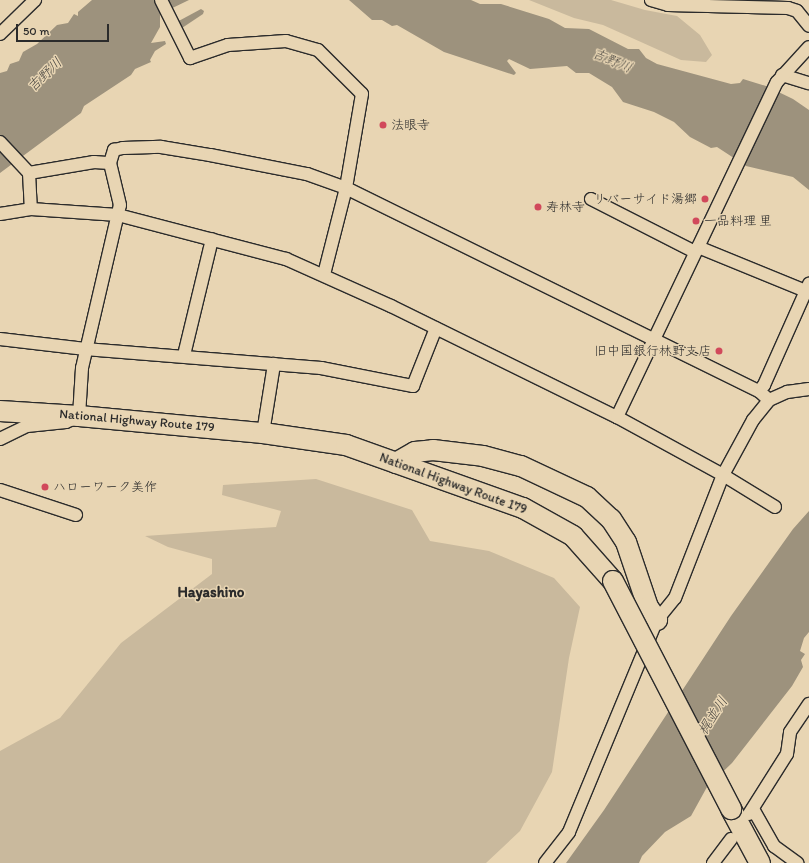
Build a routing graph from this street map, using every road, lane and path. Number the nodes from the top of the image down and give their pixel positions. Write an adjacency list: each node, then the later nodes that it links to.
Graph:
1 (36, 0): 5 (street)
2 (161, 0): 12 (street)
3 (651, 0): 4 (street)
4 (809, 26)
5 (0, 34)
6 (809, 47): 7 (street)
7 (780, 78): 8 (street); 18 (street)
8 (809, 83)
9 (0, 142): 11 (street)
10 (110, 162): 11 (street); 12 (street); 16 (street)
11 (26, 169): 14 (street)
12 (346, 188): 19 (street); 23 (street)
13 (591, 199): 18 (street)
14 (31, 209): 15 (street); 16 (street)
15 (0, 214)
16 (118, 215): 17 (street); 24 (street)
17 (212, 239): 19 (street); 25 (street)
18 (697, 250): 20 (street); 23 (street)
19 (324, 274): 21 (street)
20 (808, 287): 28 (street)
21 (436, 328): 26 (street); 32 (street)
22 (0, 339): 24 (street)
23 (653, 339): 28 (street); 32 (street)
24 (86, 349): 25 (street); 31 (street)
25 (184, 356): 26 (street)
26 (274, 364): 33 (street)
27 (809, 389): 29 (street)
28 (759, 390): 29 (street)
29 (769, 400): 36 (street)
30 (0, 411): 31 (highway, National Highway Route 179)
31 (79, 416): 33 (highway, National Highway Route 179); 34 (street)
32 (616, 417): 36 (street)
33 (262, 433): 35 (highway, National Highway Route 179)
34 (0, 439)
35 (396, 463): 40 (highway); 42 (highway, National Highway Route 179, bridge)
36 (723, 475): 38 (street); 40 (street)
37 (0, 490): 39 (street)
38 (775, 508)
39 (76, 515)
40 (657, 620): 44 (street)
41 (809, 704): 42 (street)
42 (744, 810): 46 (highway, National Highway Route 179); 47 (street)
43 (731, 839): 45 (street)
44 (545, 863)
45 (712, 863)
46 (760, 863)
47 (798, 863)

